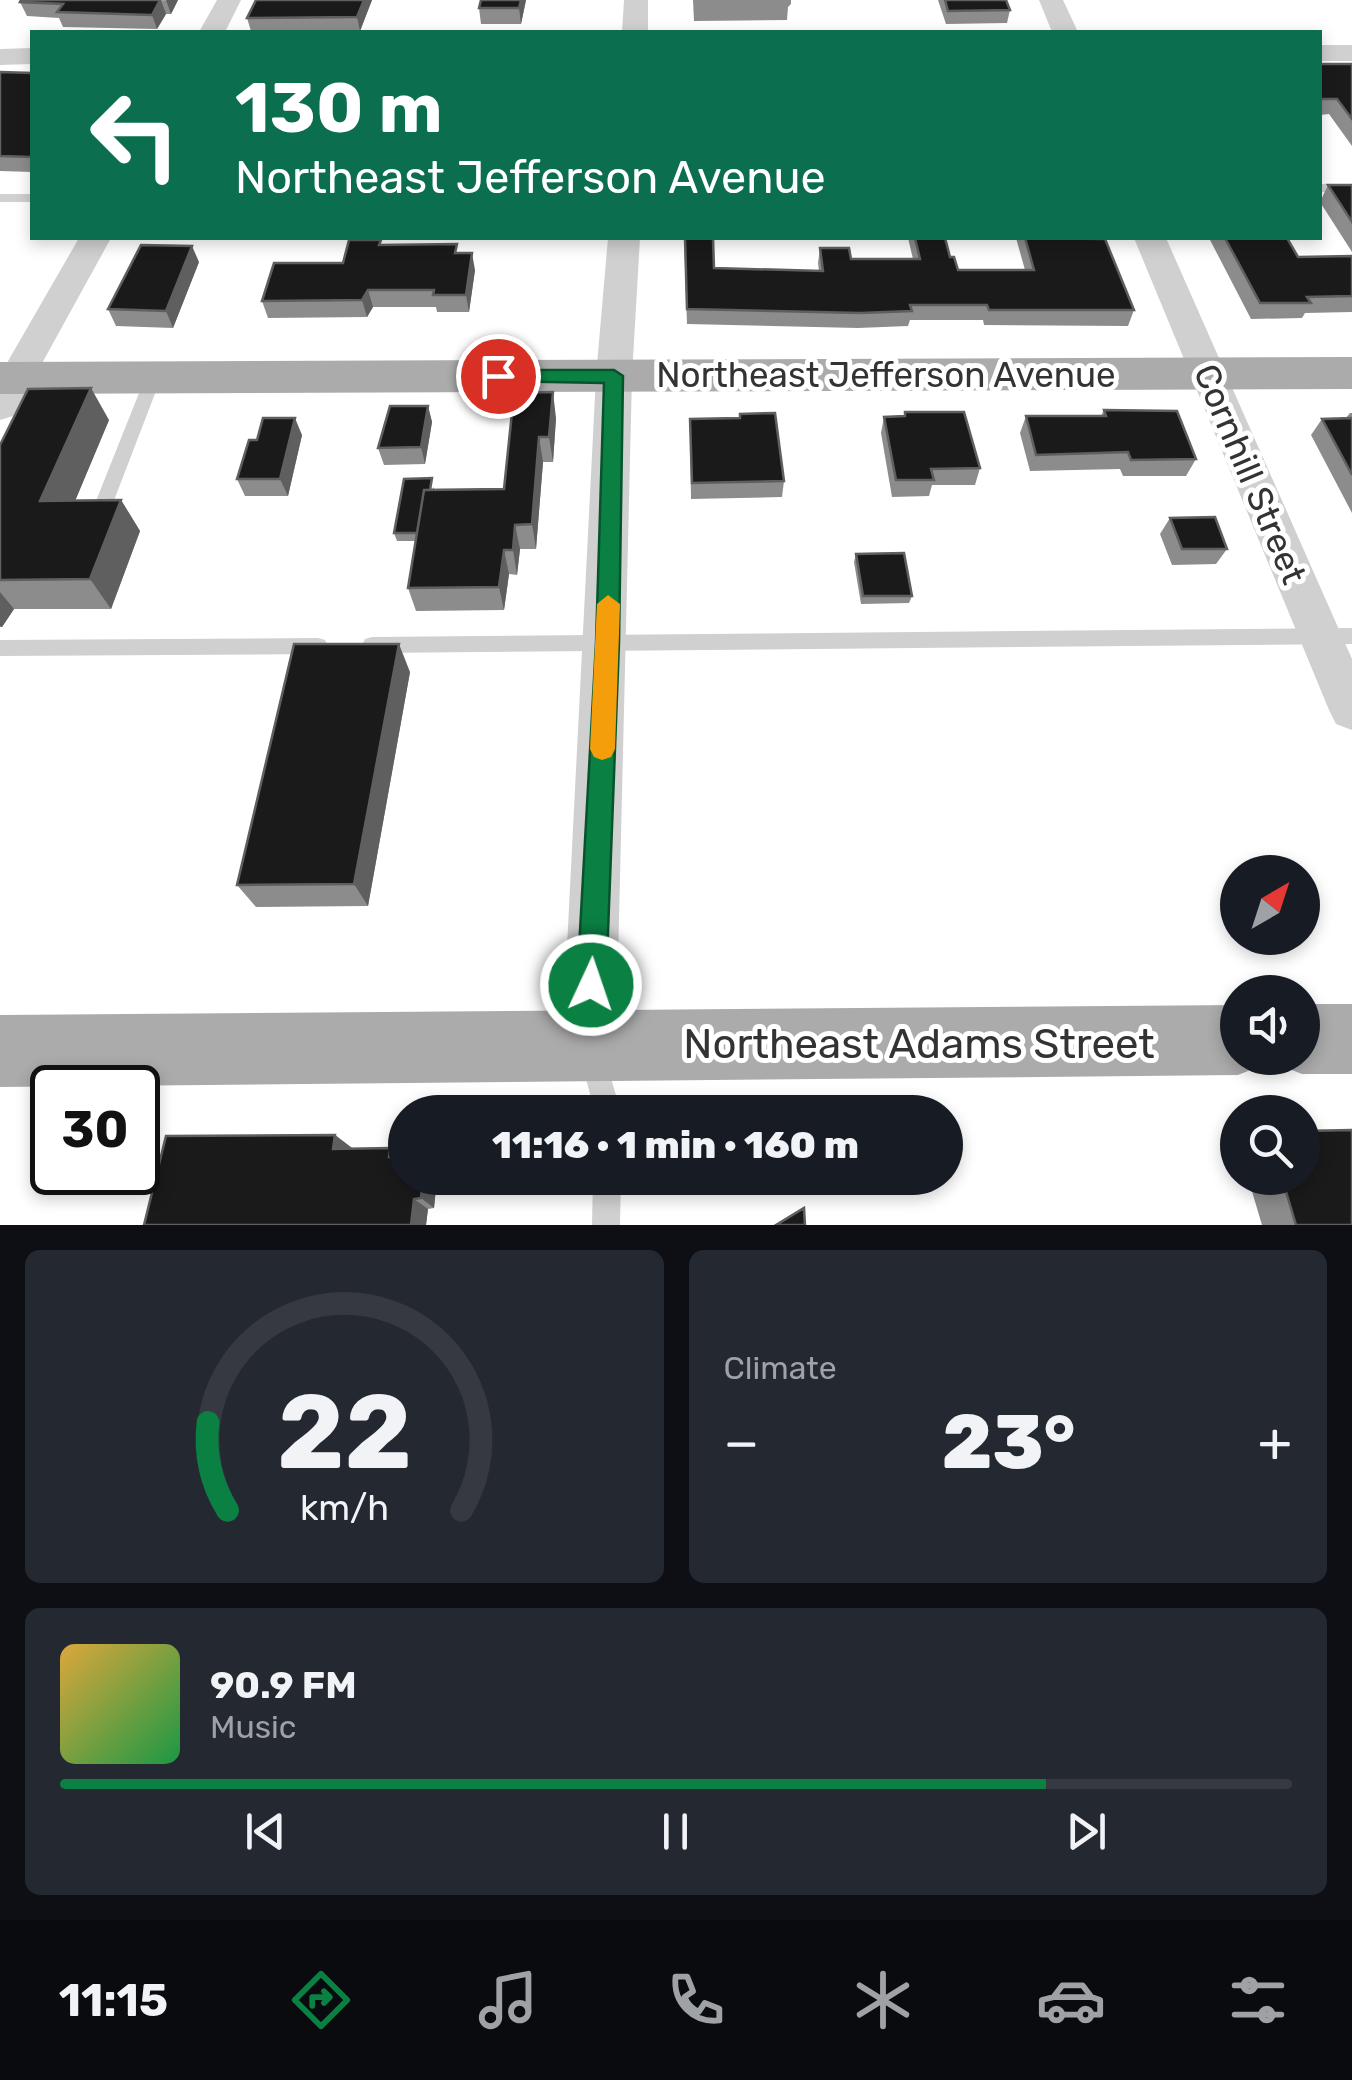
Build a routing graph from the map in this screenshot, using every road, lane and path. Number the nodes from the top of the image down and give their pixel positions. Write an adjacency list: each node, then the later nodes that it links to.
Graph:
1 (228, 0): 4 (street)
2 (636, 0): 5 (street)
3 (1051, 0): 6 (street)
4 (213, 30)
5 (635, 30)
6 (1064, 30)
7 (1322, 53): 8 (street)
8 (1352, 53)
9 (0, 56): 10 (street)
10 (30, 56)
11 (1322, 188): 12 (lane)
12 (1352, 188)
13 (0, 198): 14 (lane)
14 (30, 198)
15 (94, 240): 22 (street)
16 (624, 240): 20 (street)
17 (1151, 240): 19 (street, Cornhill Street)
18 (1352, 372): 19 (main road, Northeast Jefferson Avenue)
19 (1207, 374): 20 (main road, Northeast Jefferson Avenue); 24 (street, Cornhill Street)
20 (614, 376): 21 (main road, Northeast Jefferson Avenue); 25 (street)
21 (152, 378): 22 (main road, Northeast Jefferson Avenue); 23 (lane)
22 (5, 388)
23 (99, 516)
24 (1336, 636): 25 (lane); 27 (street, Cornhill Street)
25 (607, 643): 26 (lane); 31 (street)
26 (0, 648)
27 (1352, 710)
28 (1352, 1039): 30 (main road)
29 (1220, 1040): 31 (main road, Northeast Adams Street)
30 (1320, 1040)
31 (588, 1045): 32 (main road, Northeast Adams Street); 33 (lane)
32 (0, 1051)
33 (603, 1095)
34 (607, 1195): 35 (lane)
35 (606, 1225)

